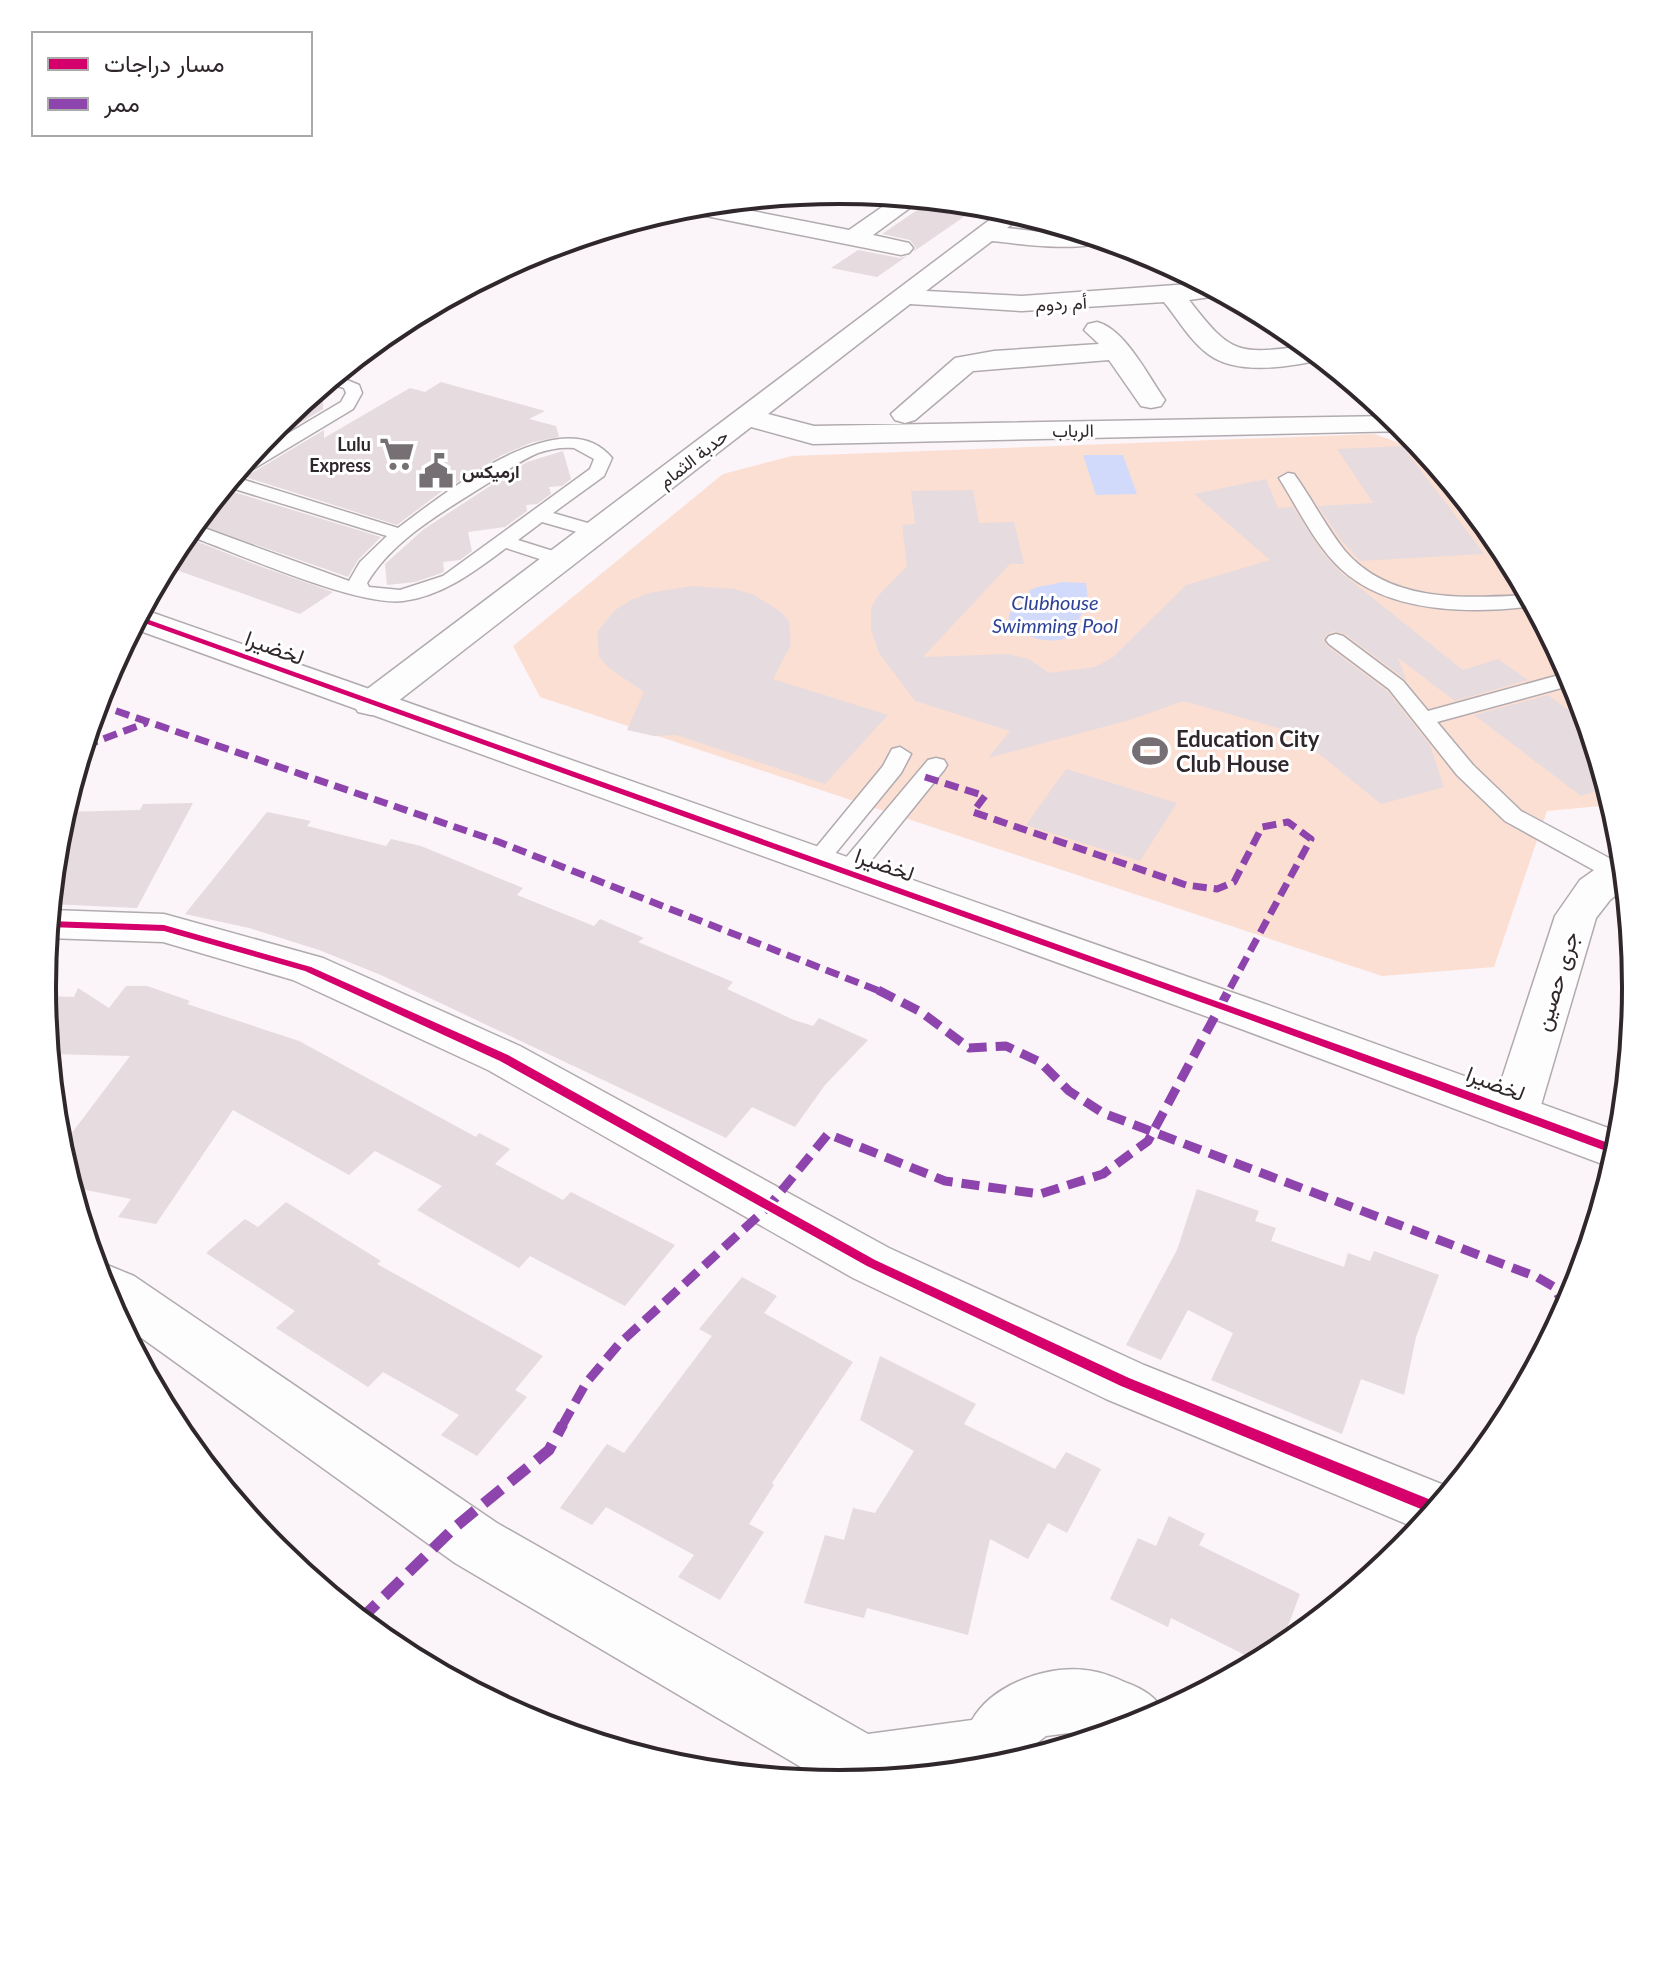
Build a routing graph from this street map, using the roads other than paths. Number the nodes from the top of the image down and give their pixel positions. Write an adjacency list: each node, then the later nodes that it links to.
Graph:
1 (898, 207): 5 (street)
2 (717, 215): 5 (street)
3 (1001, 222): 4 (street, حدبة الثمام)
4 (987, 233): 6 (street); 10 (street, حدبة الثمام)
5 (853, 238): 7 (street)
6 (1065, 238)
7 (901, 248)
8 (1197, 291): 9 (street, أم ردوم)
9 (1170, 293): 11 (street, أم ردوم); 13 (street)
10 (906, 296): 11 (street, أم ردوم); 17 (street, حدبة الثمام)
11 (1081, 302): 12 (street)
12 (1111, 343): 15 (street); 16 (street)
13 (1300, 354)
14 (342, 383): 19 (lane)
15 (1151, 400)
16 (905, 414)
17 (746, 417): 18 (street, الرباب); 23 (street, حدبة الثمام)
18 (1383, 424)
19 (265, 455)
20 (1288, 478): 29 (lane)
21 (239, 484): 25 (lane)
22 (538, 515): 23 (lane); 25 (lane); 26 (lane)
23 (598, 532): 27 (street, حدبة الثمام)
24 (201, 534): 28 (lane)
25 (402, 535): 28 (lane)
26 (503, 541): 27 (lane); 28 (lane)
27 (562, 560): 33 (street, حدبة الثمام)
28 (362, 592)
29 (1520, 601)
30 (147, 622): 33 (street, لخضيرا)
31 (1336, 640): 34 (lane)
32 (1559, 682): 34 (lane)
33 (371, 704): 38 (street, لخضيرا)
34 (1423, 719): 37 (lane)
35 (896, 761): 38 (lane)
36 (936, 765): 38 (lane)
37 (1612, 865)
38 (832, 867): 41 (street, لخضيرا)
39 (1614, 876): 41 (street, جرى حصين)
40 (59, 924): 44 (street)
41 (1515, 1112): 42 (street, لخضيرا)
42 (1605, 1146)
43 (120, 1296): 47 (street)
44 (1427, 1505)
45 (1122, 1717): 46 (street)
46 (992, 1755)
47 (866, 1769)

